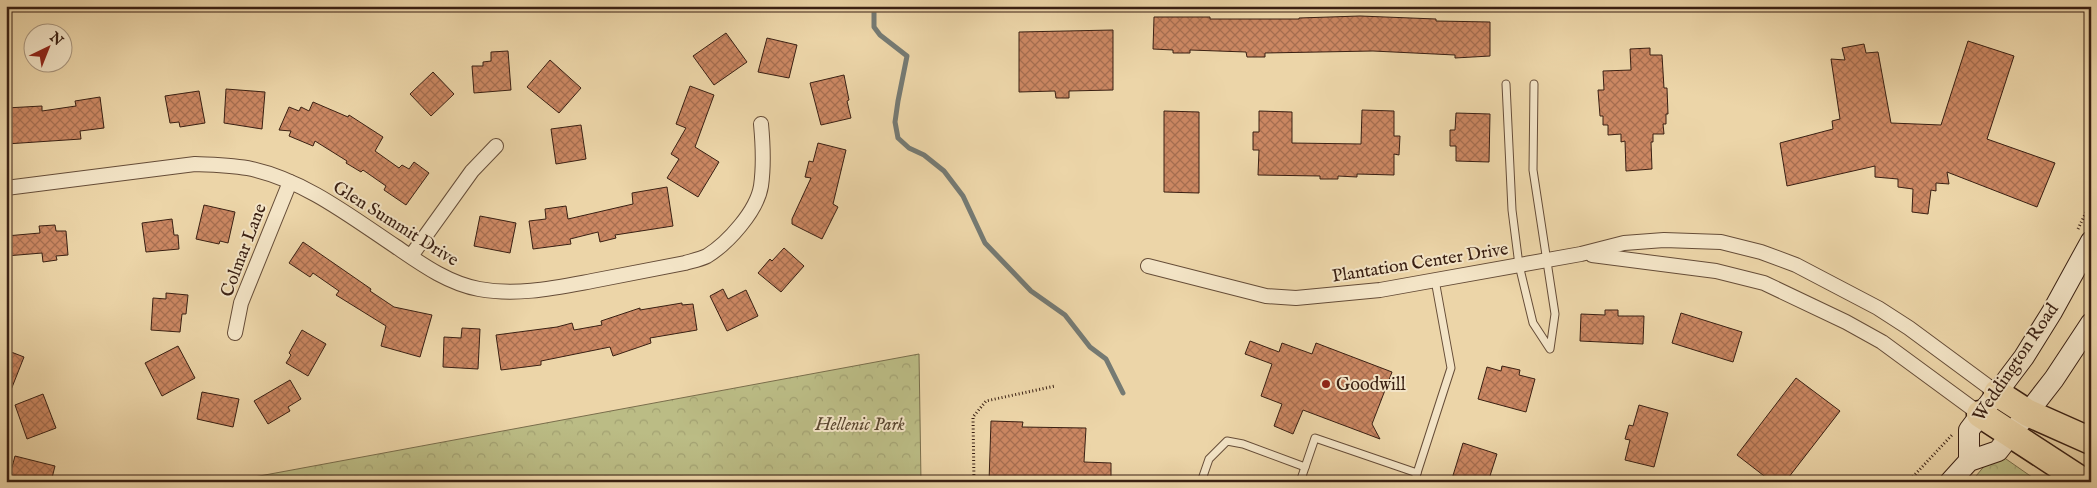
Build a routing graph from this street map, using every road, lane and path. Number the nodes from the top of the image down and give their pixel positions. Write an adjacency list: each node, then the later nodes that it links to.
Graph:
1 (1506, 84): 12 (lane)
2 (1534, 84): 11 (lane)
3 (761, 124): 10 (street, Glen Summit Drive)
4 (496, 146): 10 (street)
5 (290, 182): 6 (street, Glen Summit Drive); 10 (street, Glen Summit Drive); 16 (street, Colmar Lane)
6 (6, 188)
7 (2091, 202): 8 (path)
8 (2082, 238): 18 (main road, Weddington Road)
9 (1581, 254): 11 (street, Plantation Center Drive); 18 (street, Plantation Center Drive); 19 (street, Plantation Center Drive)
10 (411, 256)
11 (1546, 260): 12 (street, Plantation Center Drive); 12 (lane)
12 (1519, 265): 14 (street, Plantation Center Drive)
13 (1148, 266): 14 (street, Plantation Center Drive)
14 (1435, 280): 25 (lane)
15 (2091, 323): 20 (main road, Weddington Road)
16 (235, 333)
17 (1054, 386): 26 (path)
18 (1997, 393): 19 (main road, Weddington Road); 20 (highway)
19 (1974, 410): 21 (highway); 23 (main road, Weddington Road); 30 (path)
20 (2028, 413): 21 (main road, Weddington Road); 22 (highway)
21 (2010, 434): 23 (main road, Weddington Road); 32 (highway)
22 (2091, 441)
23 (1969, 461): 31 (main road, Weddington Road)
24 (1305, 467): 25 (lane); 27 (lane); 28 (lane)
25 (1417, 474): 29 (lane)
26 (974, 482)
27 (1201, 482)
28 (1300, 482)
29 (1414, 482)
30 (1908, 482)
31 (1950, 482)
32 (2084, 482)

